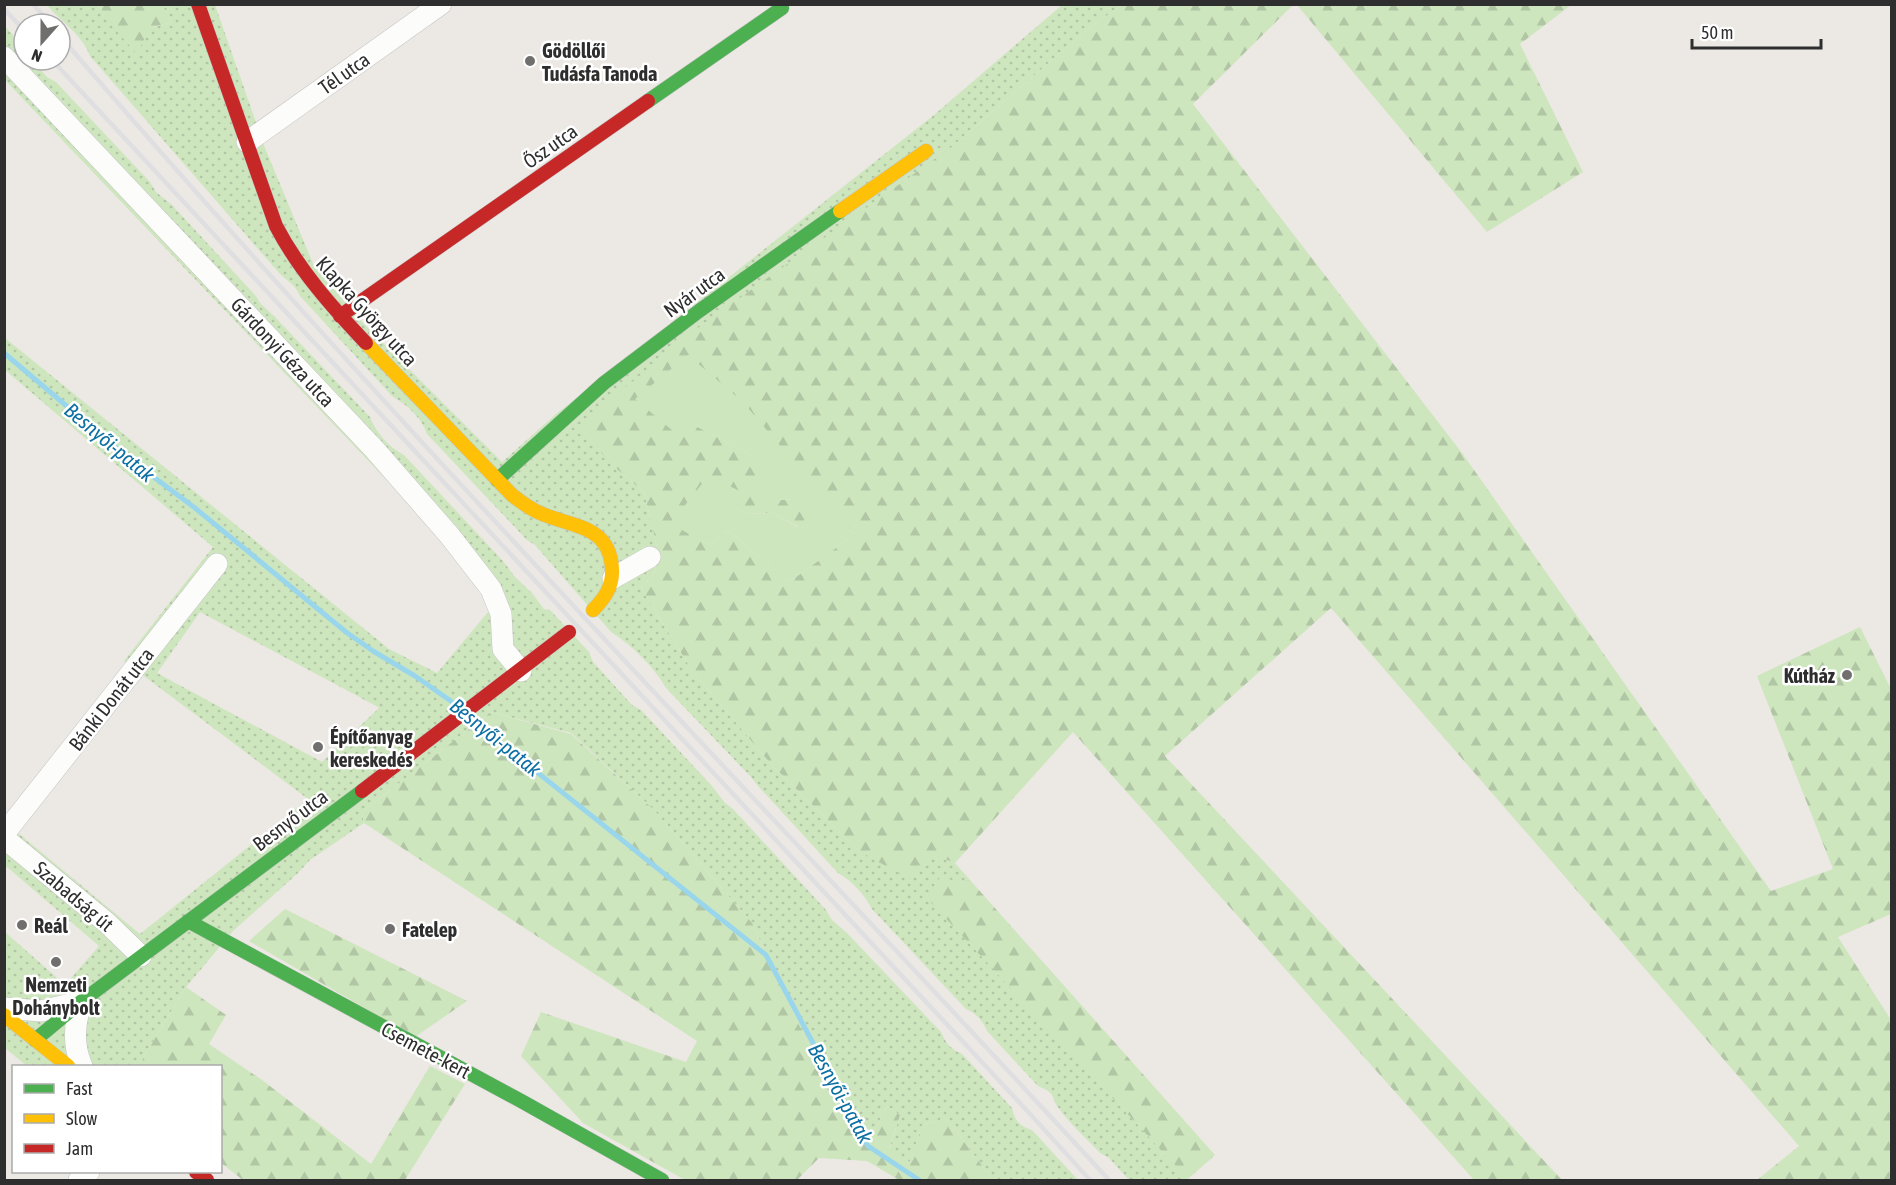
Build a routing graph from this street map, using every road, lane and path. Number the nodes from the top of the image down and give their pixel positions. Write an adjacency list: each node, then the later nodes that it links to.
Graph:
1 (198, 4): 5 (street, Klapka György utca)
2 (441, 4): 5 (street, Tél utca)
3 (782, 8): 7 (street, Ősz utca)
4 (4, 57): 14 (street, Gárdonyi Géza utca)
5 (247, 142): 7 (street, Klapka György utca)
6 (926, 151): 8 (street, Nyár utca)
7 (340, 316): 8 (street, Klapka György utca)
8 (497, 480): 11 (street, Klapka György utca)
9 (650, 557): 11 (street)
10 (217, 564): 15 (street, Bánki Donát utca)
11 (613, 578): 12 (street)
12 (593, 610)
13 (569, 632): 14 (street, Besnyő utca)
14 (521, 671): 16 (street, Besnyő utca)
15 (4, 836): 17 (street, Szabadság út)
16 (188, 921): 17 (street, Besnyő utca); 24 (street, Csemete-kert)
17 (141, 956): 18 (street, Besnyő utca)
18 (82, 1001): 19 (street); 21 (street, Besnyő utca); 23 (street)
19 (4, 1008)
20 (4, 1015): 21 (street)
21 (35, 1040): 22 (street)
22 (67, 1065)
23 (82, 1065)
24 (662, 1180)

